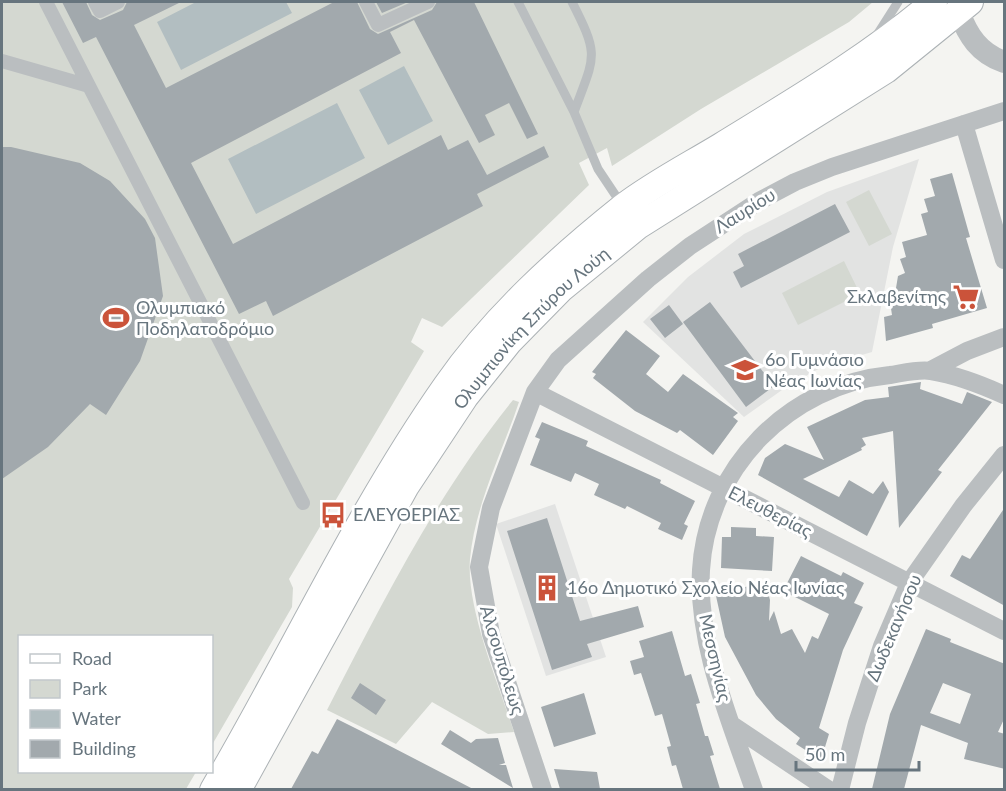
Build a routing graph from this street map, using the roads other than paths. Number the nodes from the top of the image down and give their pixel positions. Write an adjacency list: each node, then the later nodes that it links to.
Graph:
1 (46, 2): 14 (street)
2 (95, 2): 3 (street)
3 (118, 2)
4 (366, 2): 5 (street)
5 (428, 2)
6 (518, 2): 16 (lane)
7 (572, 2): 16 (lane)
8 (898, 2): 13 (lane)
9 (934, 2): 13 (main road, Ολυμπιονίκη Σπύρου Λούη)
10 (965, 7): 12 (street); 18 (main road, Ολυμπιονίκη Σπύρου Λούη)
11 (2, 61): 14 (street)
12 (1005, 62)
13 (851, 65): 18 (main road, Ολυμπιονίκη Σπύρου Λούη)
14 (89, 86): 26 (street)
15 (1005, 111): 17 (street, Λαυρίου)
16 (574, 112): 18 (lane)
17 (964, 124): 19 (street); 22 (street, Λαυρίου)
18 (631, 217): 30 (main road, Ολυμπιονίκη Σπύρου Λούη); 31 (main road, Ολυμπιονίκη Σπύρου Λούη)
19 (1005, 260)
20 (1005, 337): 21 (street, Μεσσηνίας)
21 (929, 371): 23 (street, Μεσσηνίας); 25 (street, Μεσσηνίας)
22 (535, 392): 25 (street, Ελευθερίας); 32 (street, Αλσουπόλεως)
23 (1005, 396)
24 (1005, 455): 27 (street, Δωδεκανήσου)
25 (723, 488): 27 (street, Ελευθερίας); 29 (street, Μεσσηνίας)
26 (303, 503)
27 (909, 583): 28 (street, Ελευθερίας); 35 (street, Δωδεκανήσου)
28 (1005, 631)
29 (732, 725): 33 (street, Μεσσηνίας); 34 (street)
30 (213, 789)
31 (238, 789)
32 (543, 789)
33 (754, 789)
34 (829, 789)
35 (840, 789)

